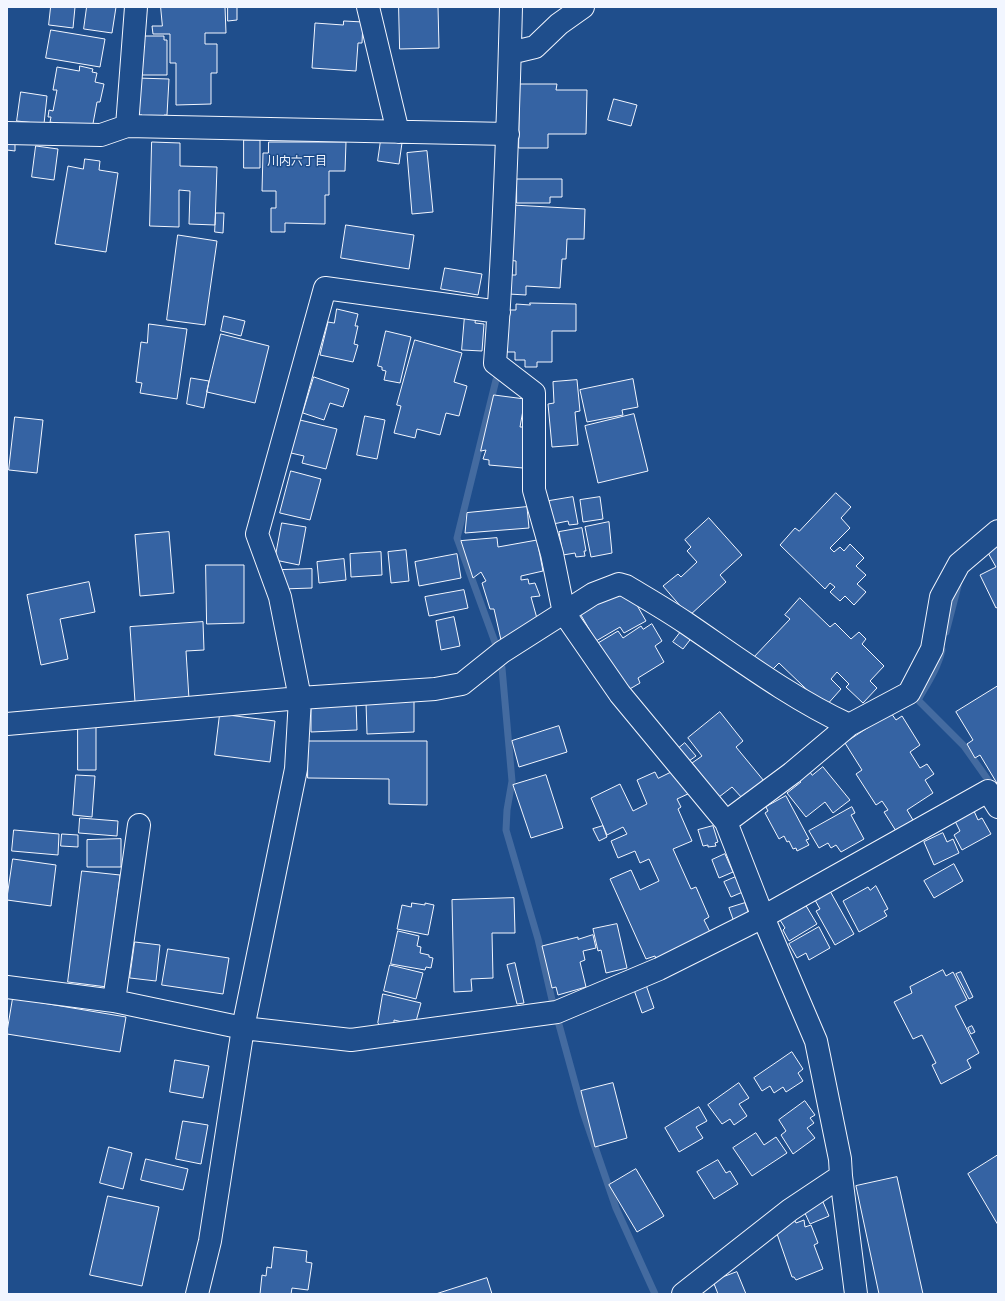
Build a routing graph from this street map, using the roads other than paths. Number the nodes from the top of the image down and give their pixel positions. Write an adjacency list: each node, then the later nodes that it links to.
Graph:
1 (136, 7): 6 (street)
2 (368, 7): 7 (street)
3 (512, 7): 5 (street)
4 (583, 7): 5 (street)
5 (510, 53): 9 (street)
6 (127, 126): 7 (street); 8 (street)
7 (398, 132): 9 (street)
8 (7, 133)
9 (508, 134): 10 (street)
10 (499, 312): 12 (street); 13 (street)
11 (998, 531): 15 (street)
12 (564, 613): 13 (street); 15 (street); 17 (street)
13 (300, 698): 14 (street); 22 (street)
14 (7, 724)
15 (849, 725): 17 (street)
16 (998, 807): 19 (street)
17 (726, 822): 19 (street)
18 (139, 826): 21 (street)
19 (763, 917): 22 (street); 23 (street)
20 (7, 987): 21 (street)
21 (114, 1001): 22 (street)
22 (242, 1028): 24 (street)
23 (841, 1176): 25 (street); 26 (street)
24 (197, 1294)
25 (683, 1294)
26 (856, 1294)

